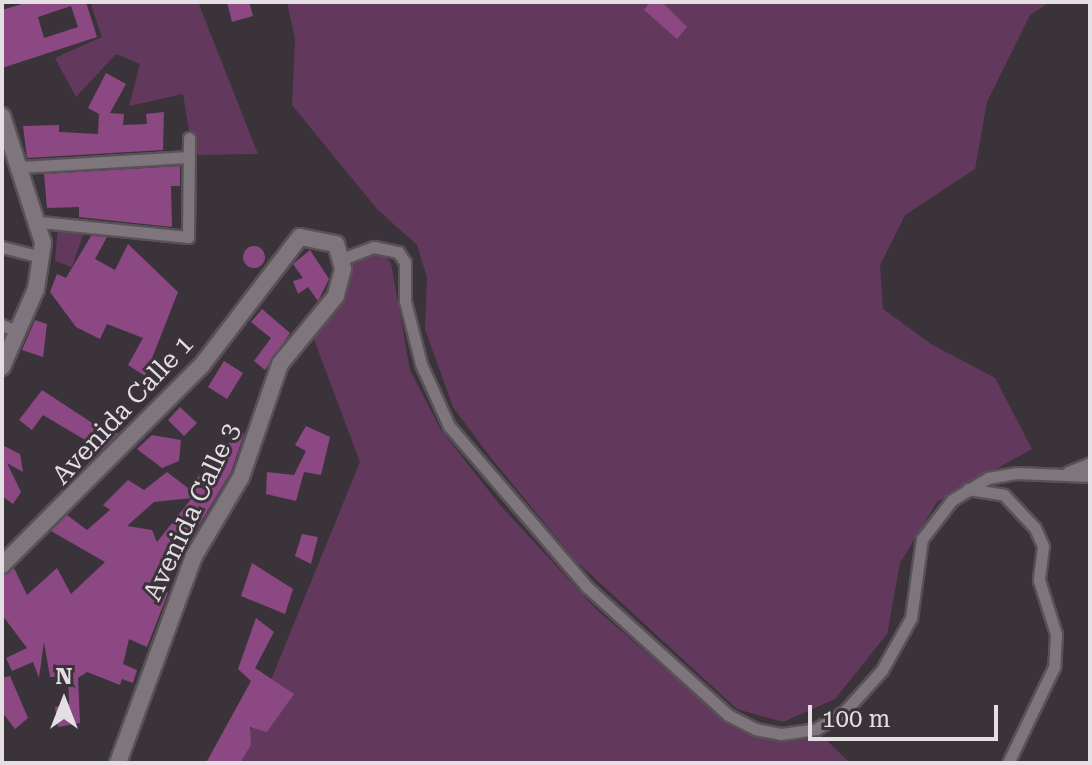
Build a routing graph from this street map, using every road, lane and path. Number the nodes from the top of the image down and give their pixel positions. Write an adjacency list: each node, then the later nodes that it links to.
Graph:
1 (2, 116): 4 (street)
2 (189, 138): 3 (street)
3 (188, 157): 4 (street); 5 (street)
4 (21, 167): 5 (street)
5 (40, 222): 7 (street)
6 (2, 247): 7 (street)
7 (41, 257): 10 (street)
8 (342, 259): 15 (street); 16 (street, Avenida Calle 1); 17 (street, Avenida Calle 3)
9 (2, 325): 10 (street)
10 (19, 332): 11 (street)
11 (2, 367)
12 (1090, 463): 13 (street)
13 (1064, 473): 14 (street); 15 (street)
14 (1090, 476)
15 (968, 489): 18 (street)
16 (2, 565)
17 (118, 763)
18 (1008, 763)

